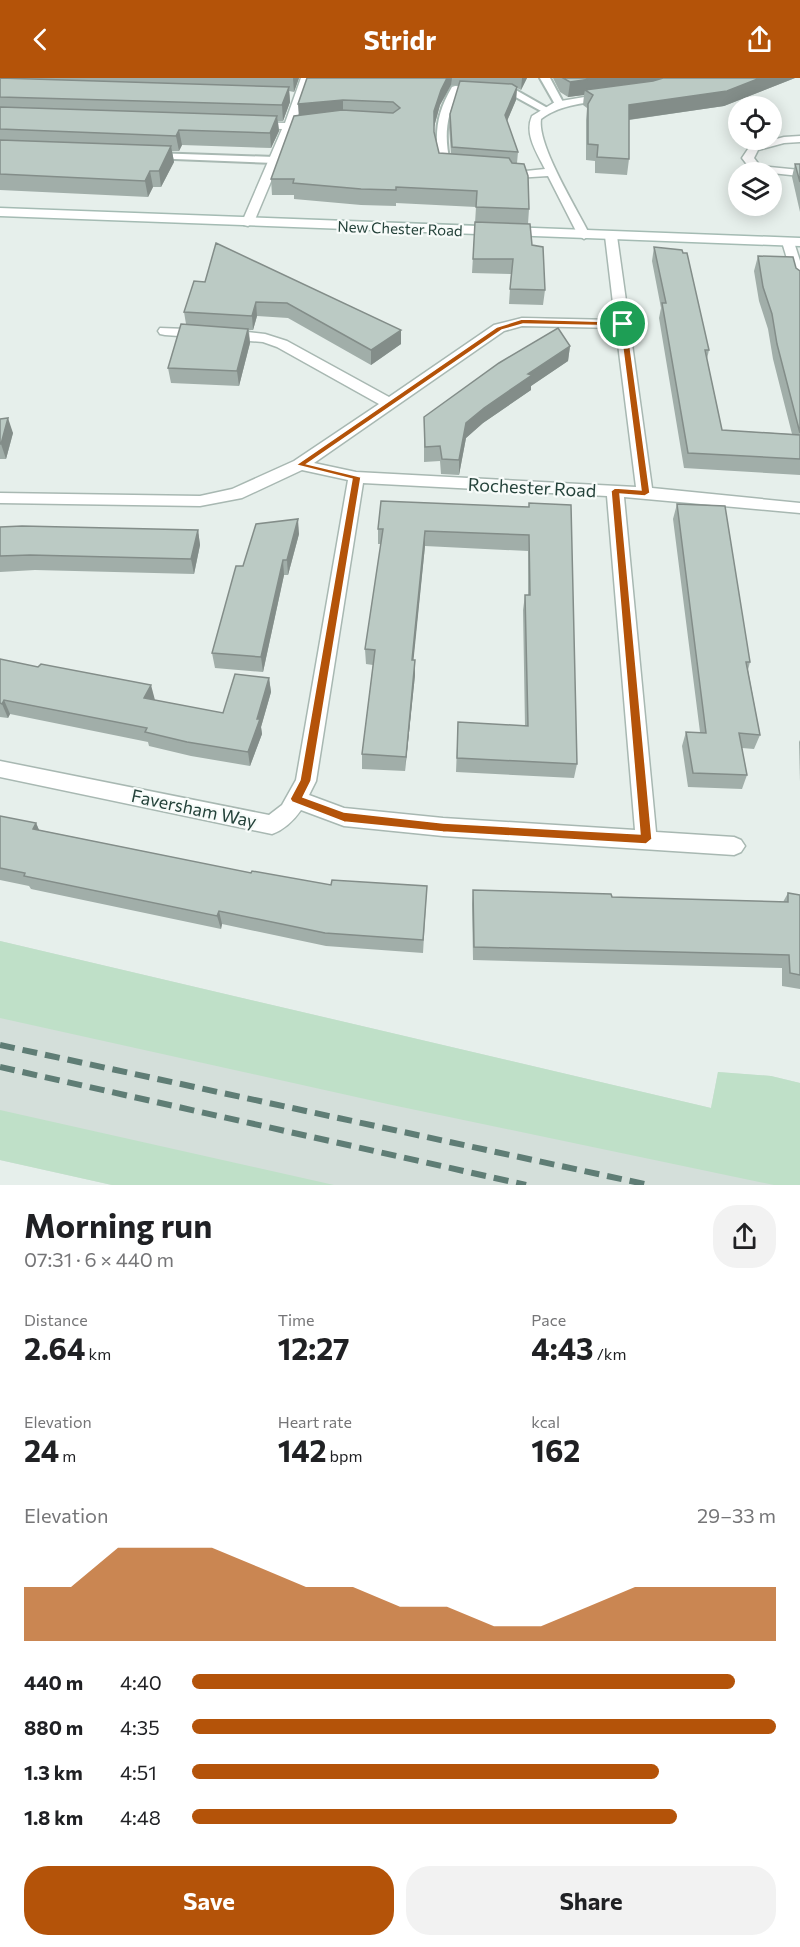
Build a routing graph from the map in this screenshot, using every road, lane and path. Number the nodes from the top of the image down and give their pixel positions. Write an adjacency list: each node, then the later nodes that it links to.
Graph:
1 (306, 78): 5 (street)
2 (544, 78): 6 (lane)
3 (620, 94): 6 (street)
4 (287, 97): 5 (lane)
5 (299, 97): 10 (street)
6 (559, 104): 7 (street)
7 (546, 110): 14 (lane); 16 (street)
8 (321, 122): 10 (street)
9 (243, 125): 10 (street)
10 (289, 126): 13 (street)
11 (800, 140): 17 (street)
12 (143, 155): 13 (lane)
13 (275, 160): 20 (street)
14 (468, 167)
15 (502, 168): 18 (lane)
16 (552, 172): 18 (street); 21 (street)
17 (800, 173)
18 (516, 176)
19 (0, 212): 20 (street, New Chester Road)
20 (248, 222): 21 (street, New Chester Road)
21 (584, 235): 22 (street, New Chester Road)
22 (611, 236): 23 (street, New Chester Road); 25 (street)
23 (794, 242): 24 (street)
24 (800, 282)
25 (623, 324): 27 (street); 31 (street)
26 (165, 331): 27 (street)
27 (389, 403): 28 (street)
28 (300, 465): 29 (street, Rochester Road); 32 (street)
29 (356, 477): 30 (street, Rochester Road); 35 (street)
30 (615, 491): 31 (street, Rochester Road); 36 (street)
31 (645, 493): 33 (street, Rochester Road)
32 (0, 498)
33 (800, 508)
34 (0, 769): 35 (street, Faversham Way)
35 (296, 799): 36 (street)
36 (646, 839): 37 (street)
37 (734, 846)

